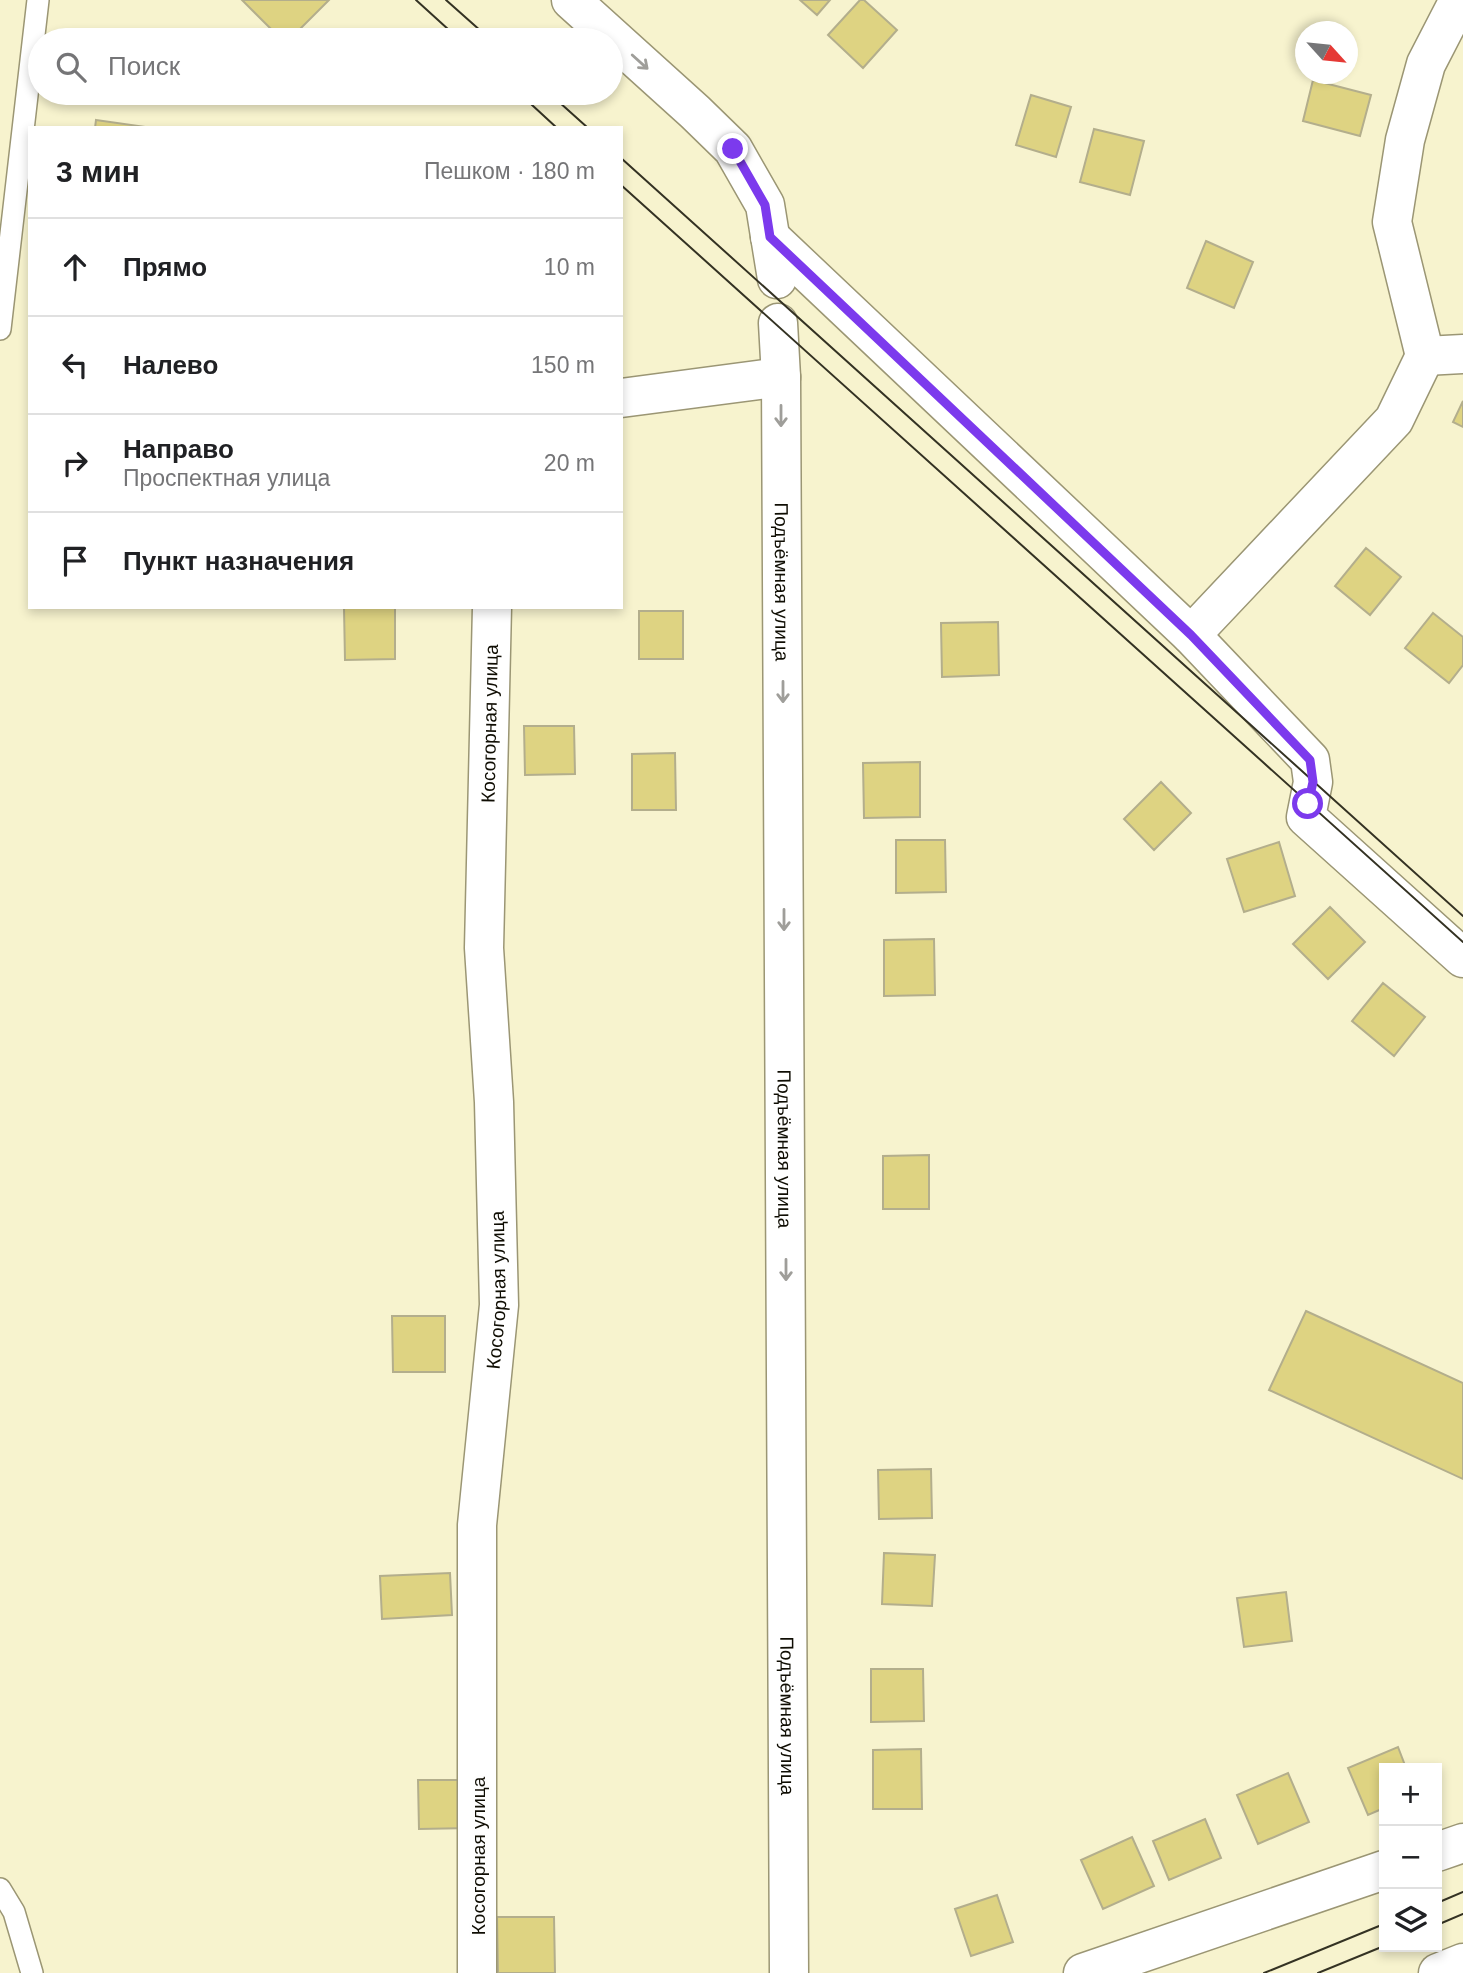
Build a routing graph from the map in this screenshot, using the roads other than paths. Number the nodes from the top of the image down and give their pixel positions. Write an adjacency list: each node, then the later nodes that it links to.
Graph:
1 (38, 0): 4 (lane)
2 (571, 0): 5 (street, one-way to 5)
3 (1459, 0): 13 (street)
4 (35, 28)
5 (601, 28)
6 (623, 48): 8 (street, one-way to 8)
7 (28, 87): 11 (lane)
8 (770, 237): 9 (street); 17 (street)
9 (776, 279)
10 (778, 323): 14 (street, Подъёмная улица)
11 (0, 329)
12 (1463, 354): 13 (street)
13 (1426, 356): 17 (street)
14 (781, 377): 15 (street); 26 (street, Подъёмная улица, one-way to 26)
15 (623, 398)
16 (492, 609): 25 (street, Косогорная улица)
17 (1191, 635): 18 (street)
18 (1463, 958)
19 (1463, 1843): 20 (street)
20 (1442, 1850)
21 (1379, 1872): 27 (street)
22 (0, 1889): 24 (lane)
23 (1463, 1963): 28 (street)
24 (32, 1973)
25 (477, 1973)
26 (789, 1973)
27 (1083, 1973)
28 (1438, 1973)

